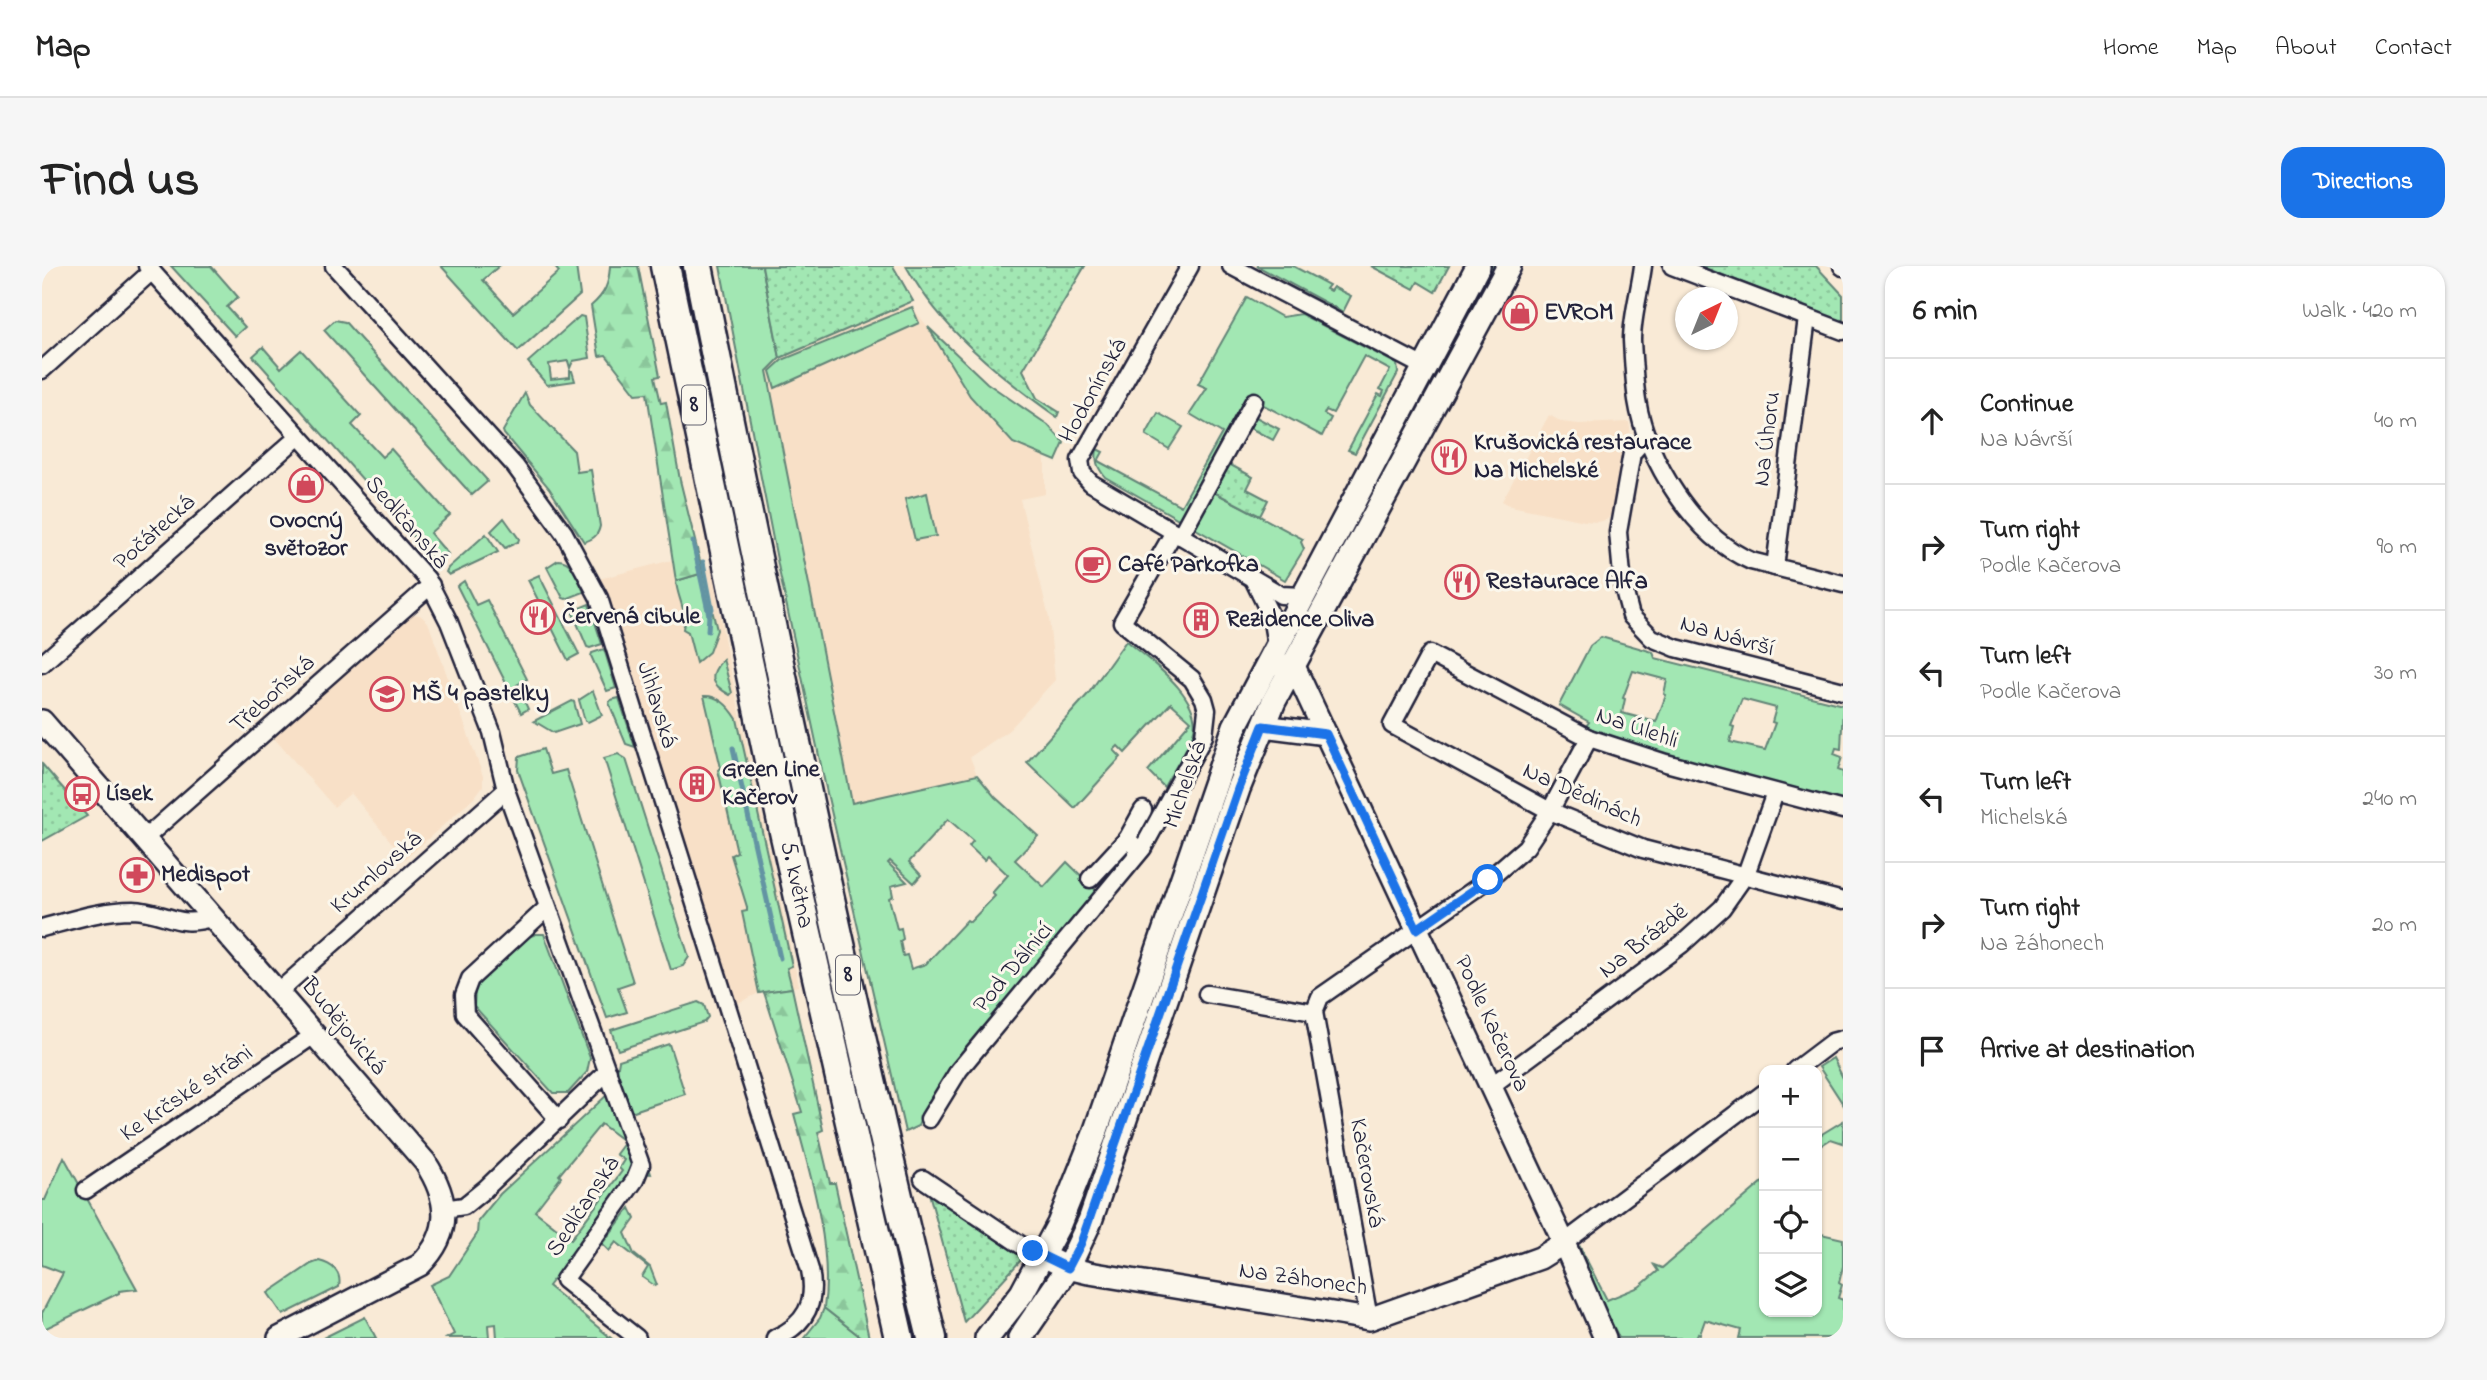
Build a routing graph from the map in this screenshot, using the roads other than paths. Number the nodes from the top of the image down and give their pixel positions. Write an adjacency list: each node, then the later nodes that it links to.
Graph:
1 (335, 266): 71 (street, Jihlavská)
2 (666, 266): 72 (highway, 5. května / 8)
3 (698, 266): 68 (highway, 5. května / 8)
4 (1190, 266): 18 (street, Hodonínská)
5 (1231, 266): 13 (street)
6 (1478, 266): 13 (main road, Michelská)
7 (1509, 266): 25 (main road, Michelská)
8 (1643, 266): 17 (street)
9 (1672, 266): 11 (street)
10 (149, 269): 14 (street); 16 (street, Sedlčanská)
11 (1807, 318): 12 (street); 19 (street, Na Úhoru)
12 (1843, 331)
13 (1424, 367): 23 (main road, Michelská)
14 (42, 370)
15 (1254, 401): 18 (street)
16 (299, 436): 22 (street, Sedlčanská); 27 (street, Počátecká)
17 (1647, 436): 19 (street); 30 (street, Na Návrší)
18 (1177, 534): 20 (street, Hodonínská); 42 (street, Pod Dálnicí)
19 (1775, 567): 21 (street)
20 (1253, 579): 23 (street, Hodonínská); 24 (street)
21 (1843, 584)
22 (431, 585): 35 (street, Sedlčanská); 40 (street, Třeboňská)
23 (1292, 596): 24 (main road, Michelská)
24 (1279, 620): 25 (street); 28 (street); 29 (main road, Michelská)
25 (1312, 628): 28 (main road, Michelská)
26 (1430, 654): 34 (street, Na Úlehli); 39 (street, Na Dědinách)
27 (42, 664)
28 (1293, 664): 29 (street); 32 (main road, Michelská); 33 (street, Podle Kačerova)
29 (1263, 669): 65 (main road, Michelská)
30 (1843, 691)
31 (42, 721): 40 (street, Budějovická)
32 (1263, 726): 33 (street); 66 (main road, Michelská)
33 (1326, 734): 49 (street, Podle Kačerova)
34 (1589, 738): 36 (street, Na Úlehli); 39 (street)
35 (506, 790): 46 (street, Sedlčanská); 50 (street, Krumlovská)
36 (1775, 793): 38 (street, Na Úlehli); 43 (street, Na Brázdě)
37 (1143, 810): 41 (street)
38 (1843, 810)
39 (1550, 811): 43 (street, Na Dědinách); 49 (street)
40 (144, 839): 47 (street, Budějovická)
41 (1127, 839): 42 (street); 44 (street)
42 (1140, 851): 59 (street, Pod Dálnicí)
43 (1746, 874): 45 (street, Na Dědinách); 57 (street, Na Brázdě)
44 (1090, 879)
45 (1843, 901)
46 (547, 908): 56 (street, Sedlčanská); 60 (street)
47 (213, 917): 48 (street); 50 (street, Budějovická)
48 (42, 928)
49 (1417, 929): 52 (street); 57 (street, Podle Kačerova)
50 (278, 992): 53 (street, Budějovická)
51 (1207, 994): 52 (street)
52 (1314, 1012): 67 (street, Kačerovská)
53 (314, 1035): 62 (street, Ke Krčské stráni); 63 (street, Budějovická)
54 (1843, 1039): 55 (street)
55 (1802, 1065)
56 (608, 1071): 60 (street); 70 (street, Sedlčanská)
57 (1491, 1086): 64 (street, Podle Kačerova)
58 (1759, 1097): 64 (street, Na Záhonech)
59 (929, 1119)
60 (559, 1120): 63 (street)
61 (923, 1179): 65 (street, Na Záhonech)
62 (86, 1190)
63 (443, 1209): 69 (street, Budějovická)
64 (1564, 1243): 67 (street, Na Záhonech); 75 (street, Podle Kačerova)
65 (1043, 1256): 66 (street, Na Záhonech); 73 (main road, Michelská)
66 (1068, 1268): 67 (street, Na Záhonech); 74 (main road, Michelská)
67 (1369, 1319)
68 (930, 1327)
69 (279, 1338)
70 (637, 1338)
71 (775, 1338)
72 (899, 1338)
73 (987, 1338)
74 (1020, 1338)
75 (1605, 1338)

